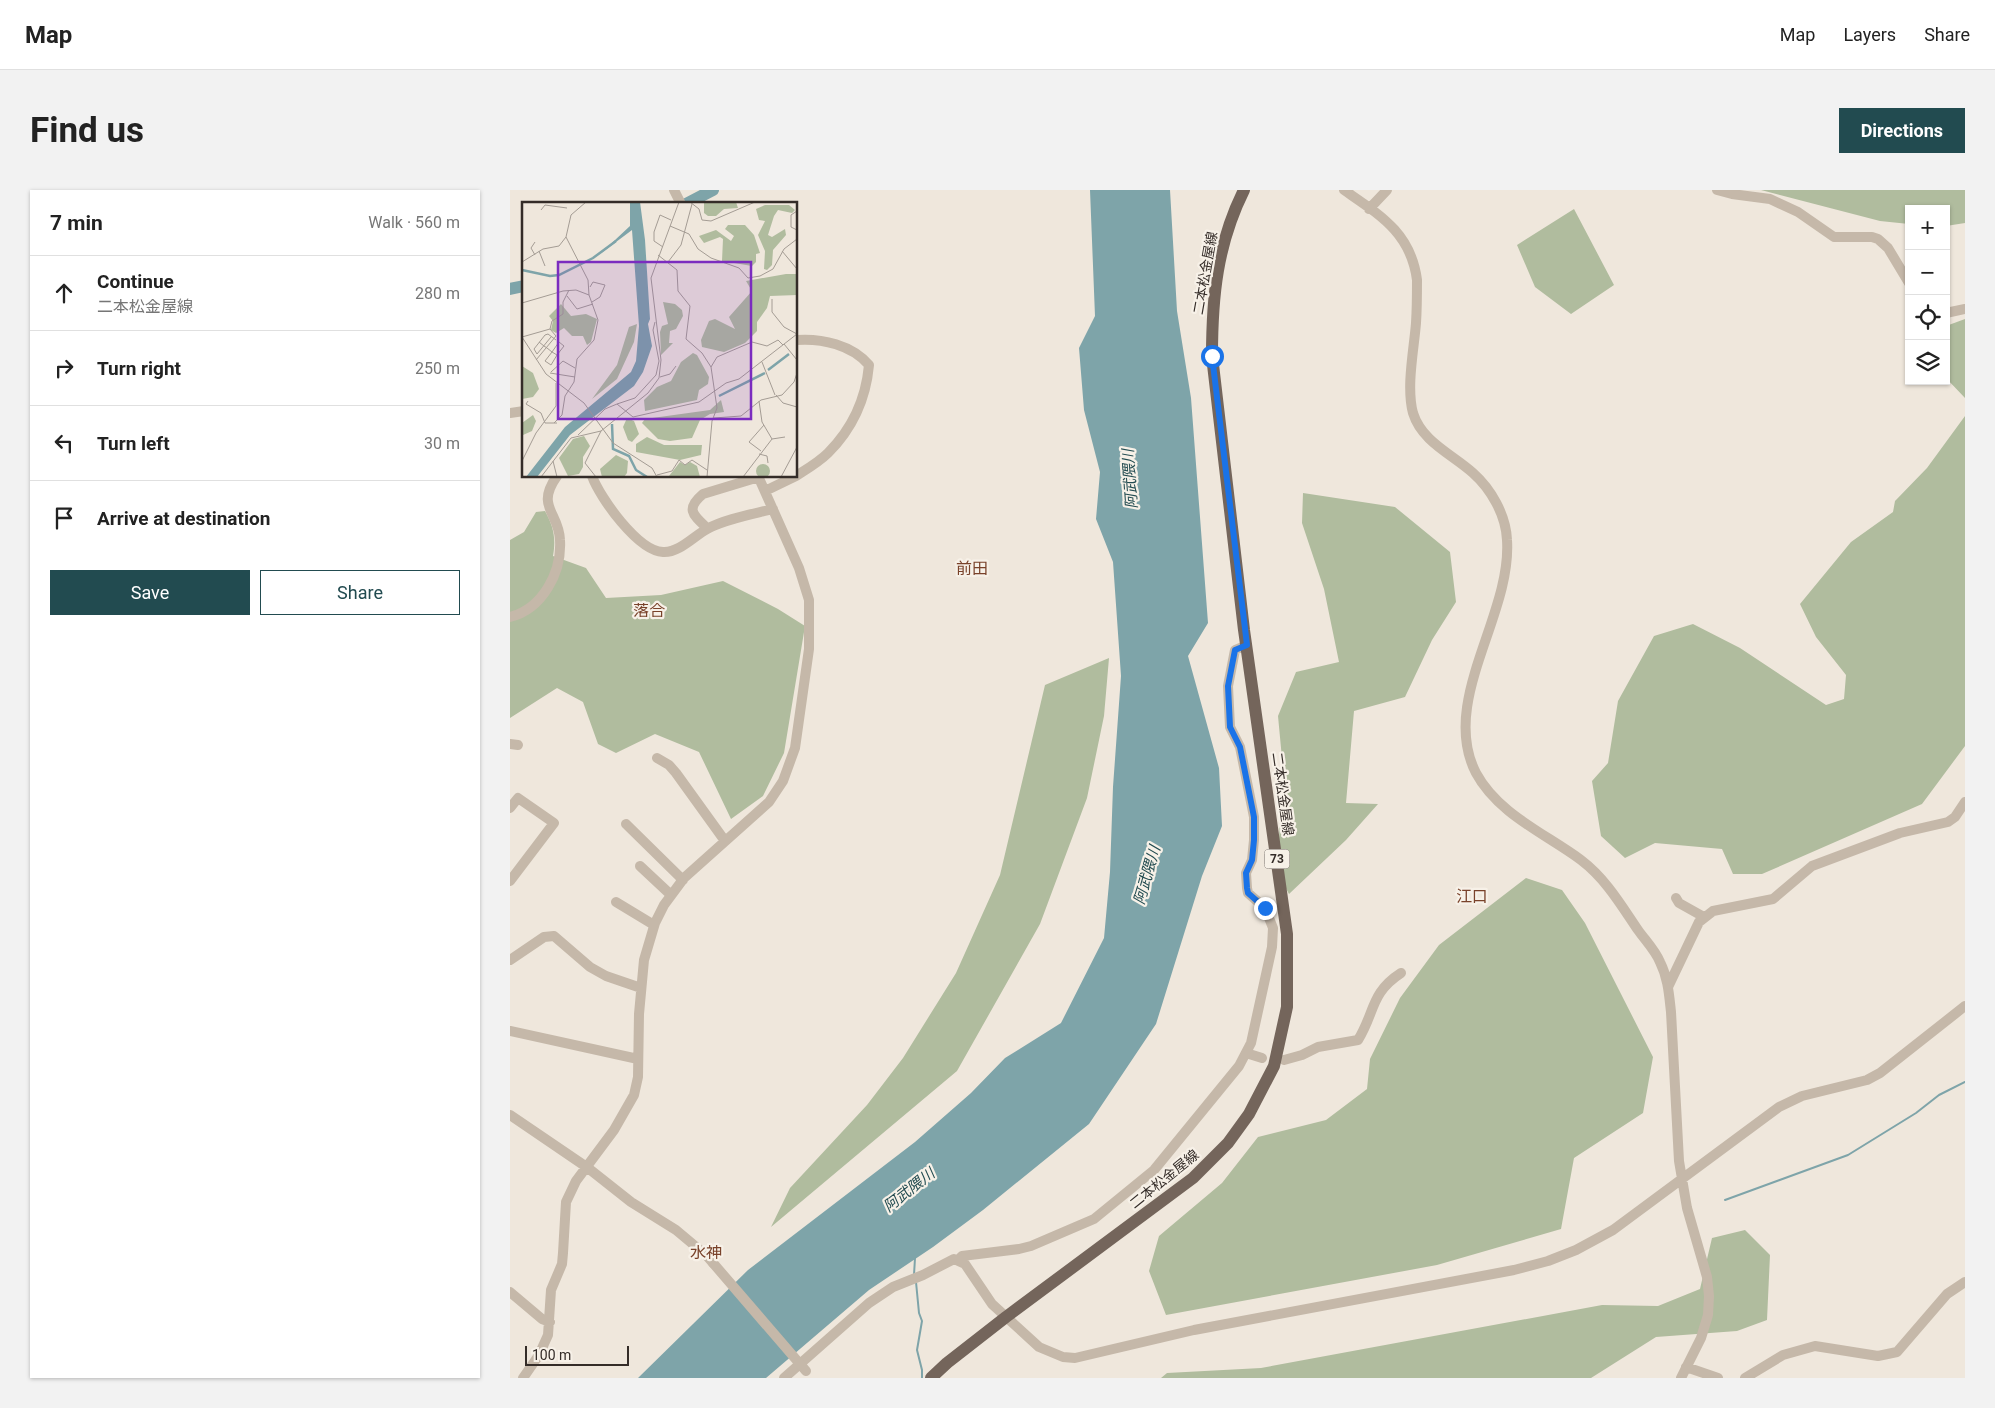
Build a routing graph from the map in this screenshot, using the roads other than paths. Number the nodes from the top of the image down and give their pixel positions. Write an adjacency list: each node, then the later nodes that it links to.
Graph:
1 (674, 190): 6 (street)
2 (1244, 190): 22 (main road, 二本松金屋線 / 73)
3 (1344, 190): 7 (street)
4 (1387, 190): 7 (street)
5 (1717, 190): 8 (street)
6 (680, 202)
7 (1369, 209): 39 (street)
8 (1905, 276)
9 (1965, 309): 10 (street)
10 (1950, 312)
11 (798, 340): 12 (street)
12 (798, 475)
13 (556, 478): 21 (street)
14 (593, 478): 20 (street)
15 (752, 478): 20 (street)
16 (759, 478): 18 (street)
17 (792, 478): 18 (street)
18 (765, 491): 19 (street)
19 (773, 509): 20 (street); 28 (street)
20 (707, 528)
21 (510, 618)
22 (1247, 645): 43 (street); 53 (main road, 二本松金屋線 / 73)
23 (657, 758): 28 (street)
24 (514, 795): 26 (street); 31 (street)
25 (1965, 802): 35 (street)
26 (510, 808)
27 (626, 824): 30 (street)
28 (724, 842): 30 (street)
29 (640, 866): 32 (street)
30 (683, 880): 32 (street)
31 (510, 881)
32 (671, 896): 36 (street)
33 (1676, 898): 35 (street)
34 (616, 902): 36 (street)
35 (1704, 917): 39 (street)
36 (654, 925): 40 (street)
37 (510, 960): 40 (street)
38 (1401, 973): 46 (street)
39 (1668, 987): 49 (street)
40 (641, 988): 45 (street)
41 (1965, 1006): 49 (street)
42 (510, 1031): 45 (street)
43 (1246, 1053): 44 (street); 50 (street)
44 (1262, 1058)
45 (638, 1059): 48 (street)
46 (1284, 1060)
47 (510, 1116): 48 (street)
48 (588, 1168): 54 (street); 56 (street, bridge)
49 (1682, 1178): 53 (street); 55 (street)
50 (958, 1260): 53 (street); 58 (street)
51 (1965, 1282): 62 (street)
52 (510, 1292): 54 (street)
53 (1006, 1317): 59 (main road, 二本松金屋線 / 73)
54 (550, 1322): 57 (street)
55 (1686, 1367): 60 (street); 61 (street)
56 (808, 1374)
57 (522, 1378)
58 (784, 1378)
59 (931, 1378)
60 (1681, 1378)
61 (1718, 1378)
62 (1745, 1378)

